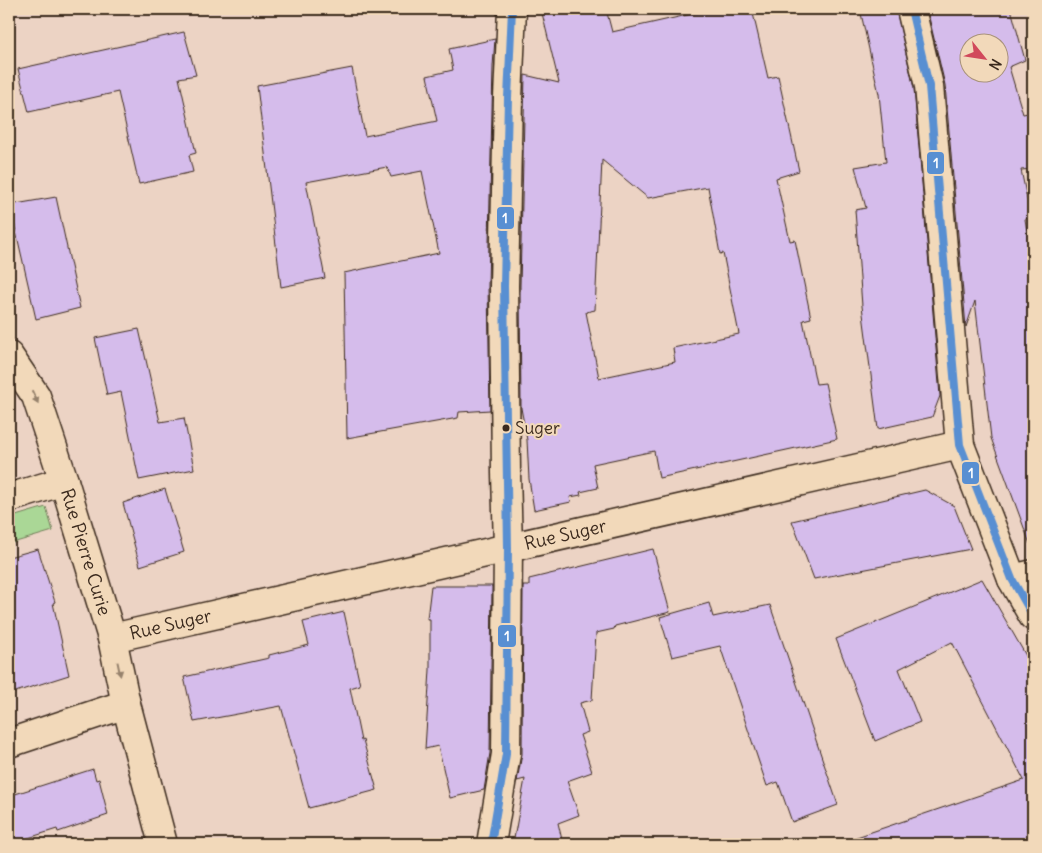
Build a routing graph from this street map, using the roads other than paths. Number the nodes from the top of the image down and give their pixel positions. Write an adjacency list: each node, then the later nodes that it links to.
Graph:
1 (512, 9): 7 (street)
2 (911, 9): 4 (street)
3 (9, 356): 5 (street, Rue Pierre Curie, one-way to 5)
4 (960, 445): 7 (street, Rue Suger); 8 (street)
5 (64, 481): 6 (street); 10 (street, Rue Pierre Curie)
6 (9, 498)
7 (508, 548): 10 (street, Rue Suger); 14 (street)
8 (1023, 577): 9 (street)
9 (1033, 616)
10 (112, 638): 11 (street, Rue Pierre Curie, one-way to 11)
11 (126, 704): 12 (street); 13 (street, Rue Pierre Curie)
12 (9, 744)
13 (163, 844)
14 (491, 844)

